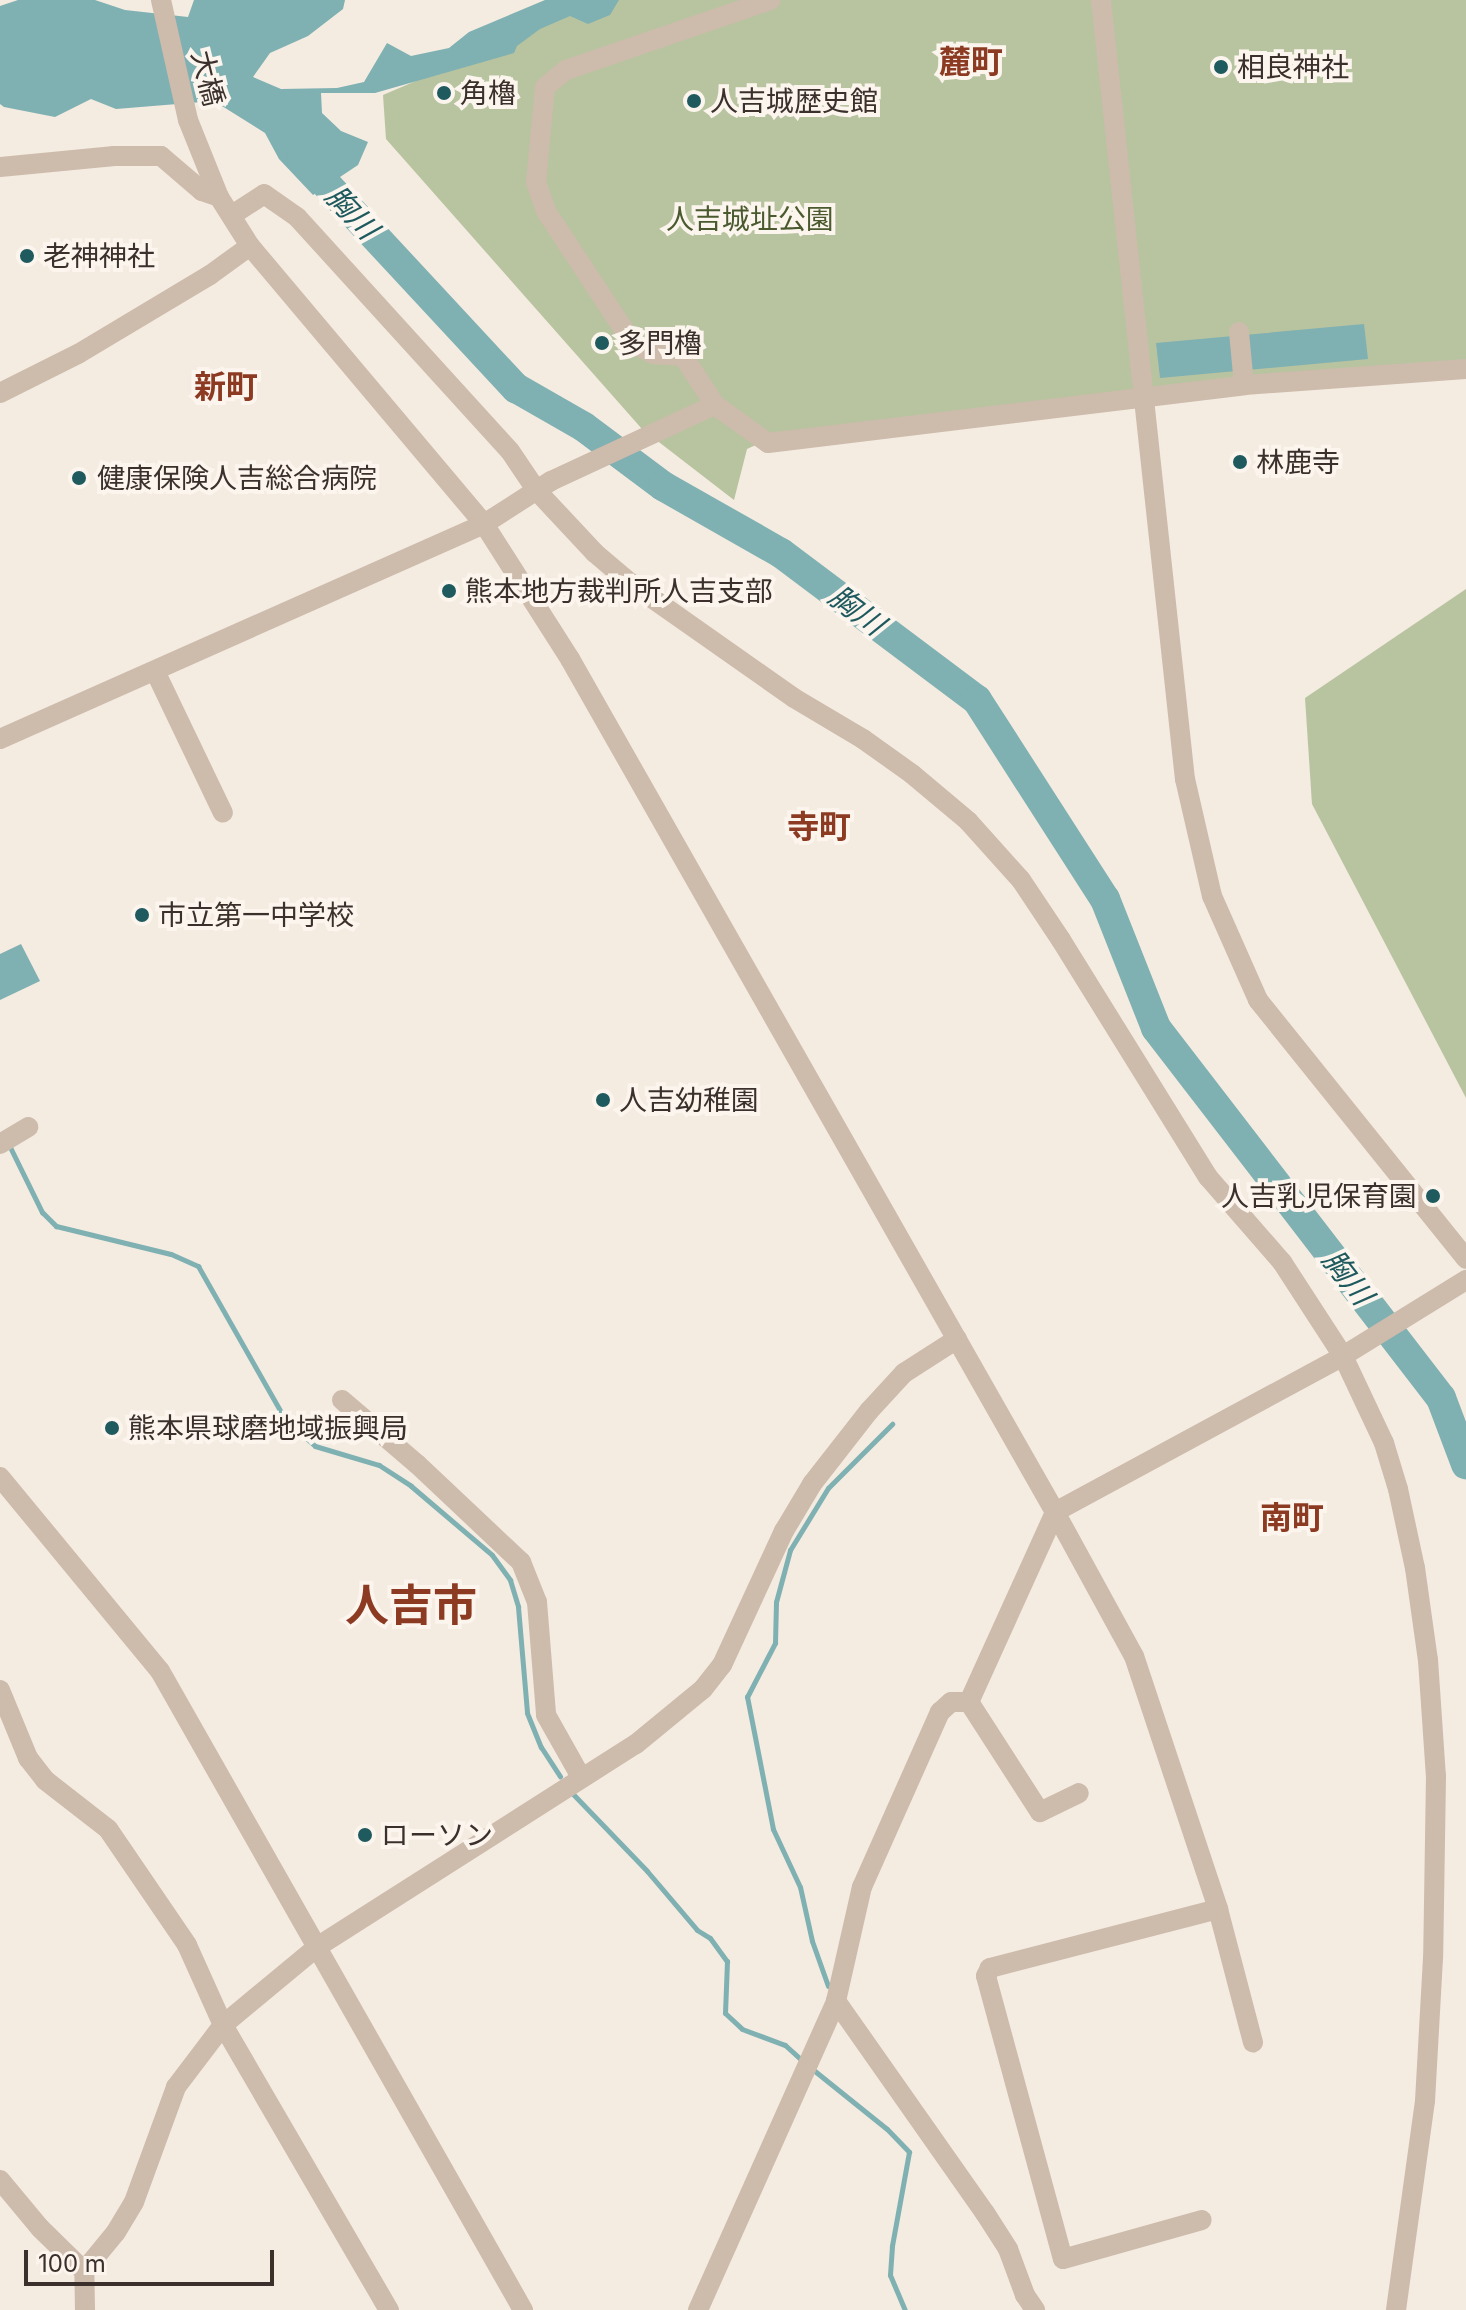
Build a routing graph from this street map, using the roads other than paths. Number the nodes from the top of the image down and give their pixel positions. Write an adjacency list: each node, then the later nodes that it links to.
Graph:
1 (161, 0): 5 (street, 大橋)
2 (770, 0): 13 (street)
3 (1101, 0): 12 (street)
4 (0, 167): 5 (street)
5 (219, 197): 6 (street)
6 (232, 215): 7 (street); 14 (street)
7 (250, 246): 11 (street); 15 (street)
8 (1239, 332): 10 (street)
9 (1466, 369): 10 (street)
10 (1244, 379): 12 (street)
11 (0, 393)
12 (1143, 400): 13 (street); 21 (street)
13 (715, 405): 14 (street)
14 (544, 486): 15 (street); 24 (street)
15 (484, 524): 16 (street); 23 (street)
16 (155, 671): 17 (street); 18 (street)
17 (0, 739)
18 (223, 813)
19 (28, 1127): 20 (street)
20 (0, 1144)
21 (1466, 1259)
22 (1465, 1282): 24 (street)
23 (957, 1339): 27 (street); 30 (street)
24 (1349, 1353): 27 (street); 45 (street)
25 (342, 1400): 30 (street)
26 (0, 1477): 33 (street)
27 (1055, 1512): 29 (street); 32 (street)
28 (0, 1690): 35 (street)
29 (969, 1702): 31 (street); 34 (street)
30 (581, 1777): 33 (street)
31 (1079, 1793)
32 (1218, 1909): 36 (street); 38 (street)
33 (317, 1947): 35 (street); 42 (street)
34 (836, 2001): 43 (street); 44 (street)
35 (223, 2025): 39 (street); 41 (street)
36 (1253, 2042)
37 (0, 2180): 39 (street)
38 (1202, 2220)
39 (84, 2271): 40 (street)
40 (85, 2310)
41 (389, 2310)
42 (523, 2310)
43 (698, 2310)
44 (1035, 2310)
45 (1396, 2310)

